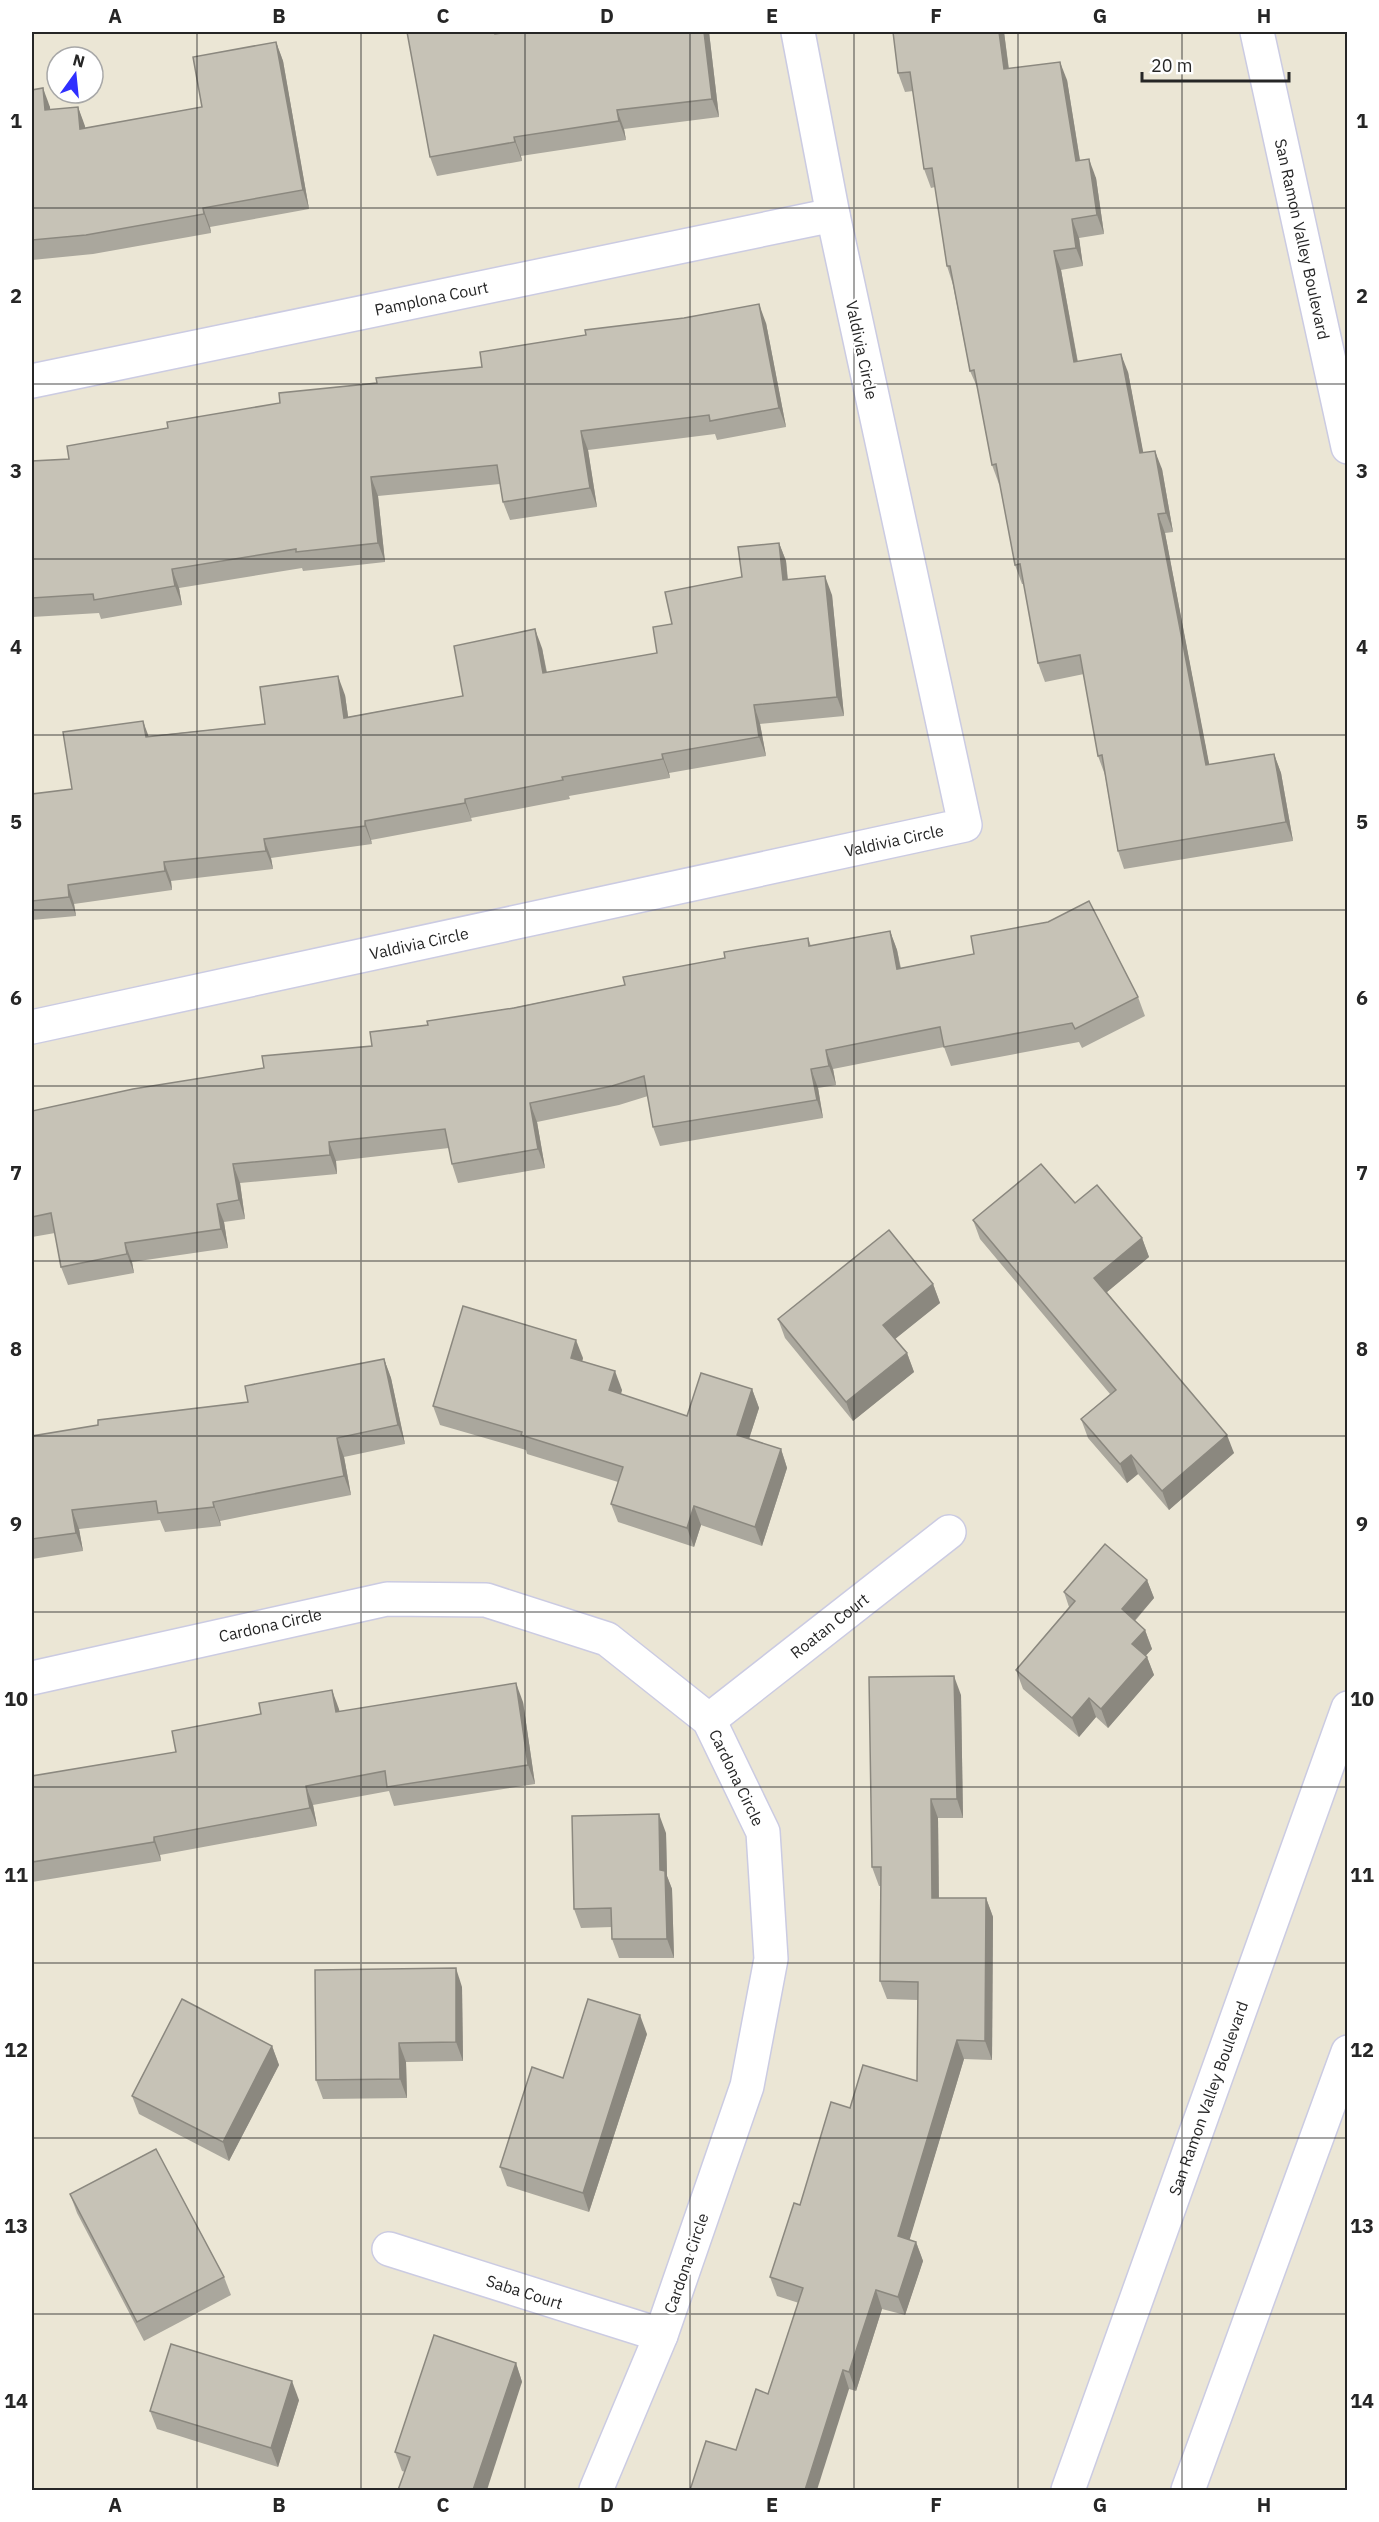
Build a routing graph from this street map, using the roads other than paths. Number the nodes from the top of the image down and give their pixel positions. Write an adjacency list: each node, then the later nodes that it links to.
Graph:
1 (798, 32): 3 (street, Valdivia Circle)
2 (1257, 32): 5 (street, San Ramon Valley Boulevard)
3 (833, 215): 4 (street, Pamplona Court); 6 (street, Valdivia Circle)
4 (32, 381)
5 (1347, 447)
6 (32, 1027)
7 (949, 1532): 10 (street, Roatan Court)
8 (32, 1678): 10 (street, Cardona Circle)
9 (1347, 1708): 15 (street, San Ramon Valley Boulevard)
10 (709, 1720): 13 (street, Cardona Circle)
11 (1347, 2052): 16 (street)
12 (389, 2249): 13 (street, Saba Court)
13 (661, 2335): 14 (street, Cardona Circle)
14 (596, 2490)
15 (1068, 2490)
16 (1188, 2490)

